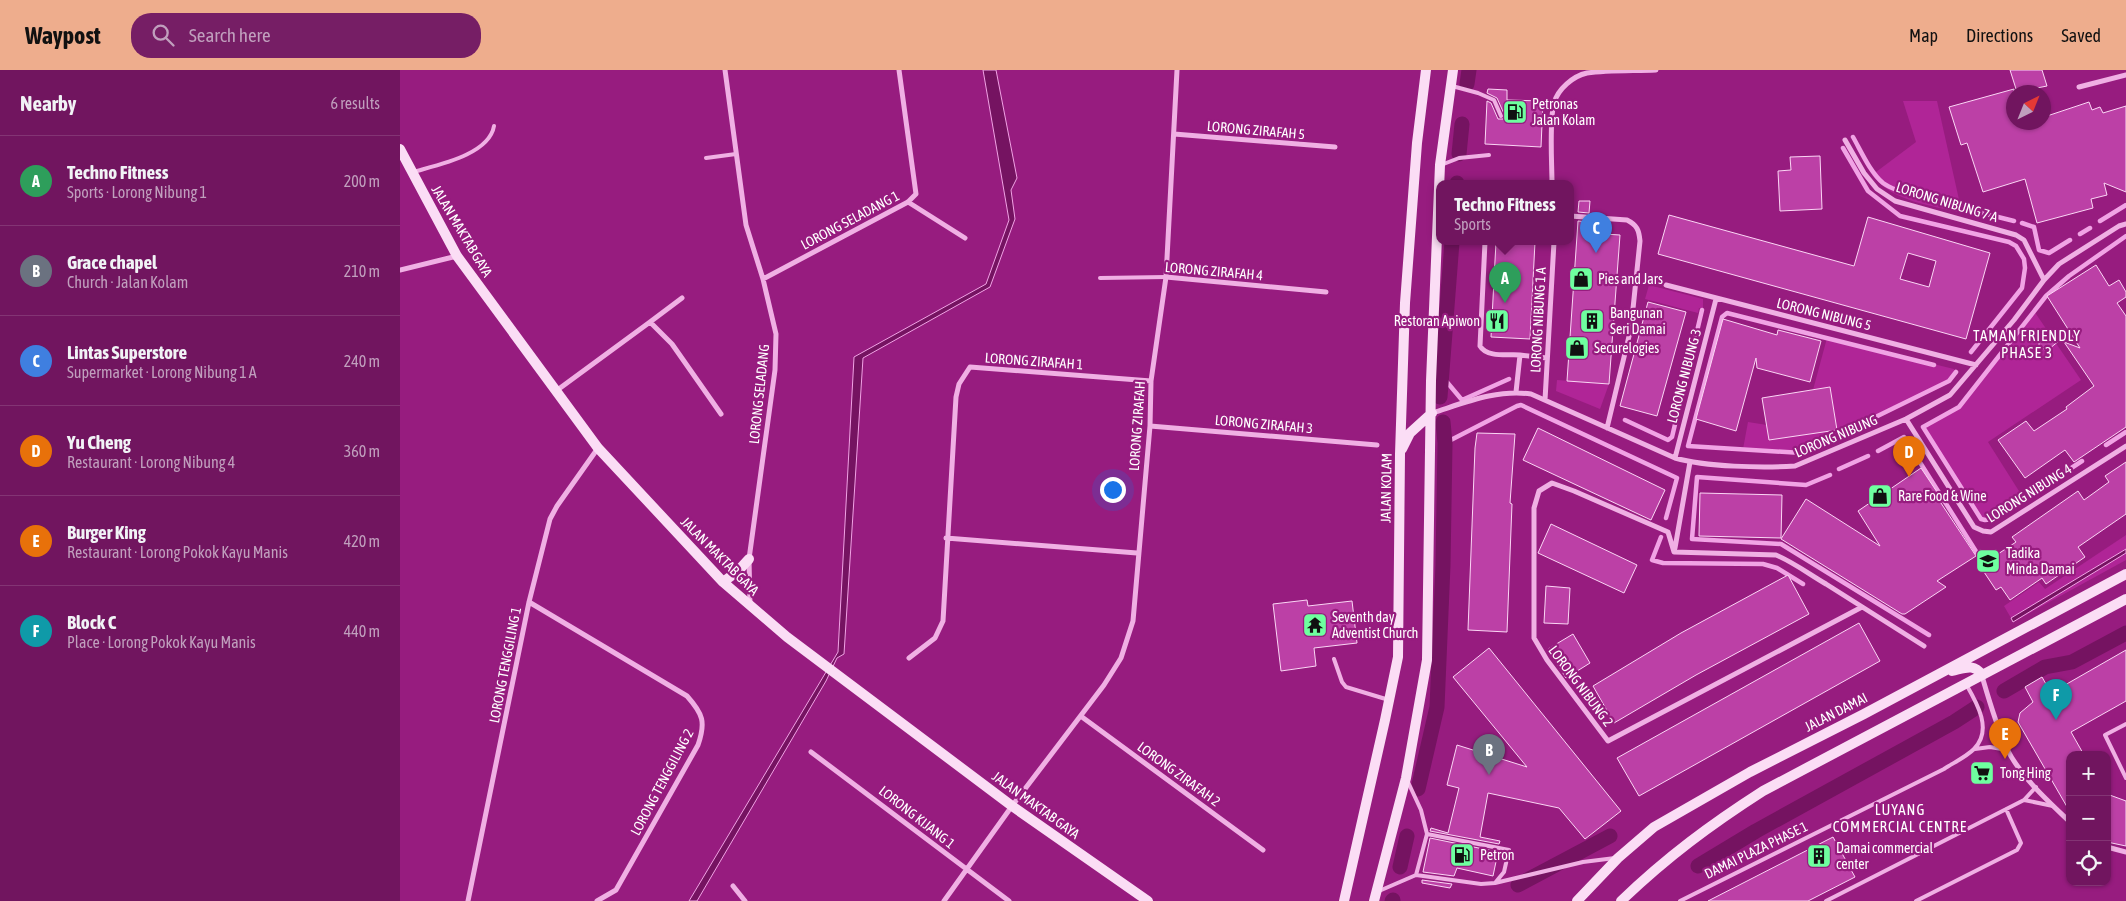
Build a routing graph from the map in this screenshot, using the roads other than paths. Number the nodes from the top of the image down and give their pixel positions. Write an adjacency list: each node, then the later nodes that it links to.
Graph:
1 (725, 70): 16 (street, LORONG SELADANG)
2 (899, 70): 23 (street, LORONG SELADANG 1)
3 (1177, 70): 12 (street, LORONG ZIRAFAH)
4 (1426, 70): 56 (main road, JALAN KOLAM)
5 (1453, 70): 8 (main road)
6 (1656, 70): 22 (street)
7 (2126, 75): 9 (street)
8 (1450, 86): 10 (lane); 19 (main road)
9 (2079, 87)
10 (1501, 116)
11 (494, 126): 20 (lane)
12 (1174, 134): 14 (street, LORONG ZIRAFAH 5); 32 (street, LORONG ZIRAFAH)
13 (1845, 140): 35 (street, LORONG NIBUNG 7 A)
14 (1335, 147)
15 (400, 149): 20 (main road, JALAN MAKTAB GAYA)
16 (736, 154): 18 (lane); 34 (street, LORONG SELADANG)
17 (1489, 155): 19 (lane)
18 (706, 158)
19 (1440, 165): 21 (main road)
20 (411, 172): 30 (main road, JALAN MAKTAB GAYA)
21 (1439, 180)
22 (1552, 180)
23 (908, 202): 26 (street); 34 (street, LORONG SELADANG 1)
24 (1574, 216): 52 (street)
25 (2126, 224): 35 (street, LORONG NIBUNG)
26 (965, 238)
27 (1437, 245): 48 (main road)
28 (1485, 245): 41 (street)
29 (1554, 245): 42 (street, LORONG NIBUNG 1 A)
30 (457, 256): 31 (street); 45 (main road, JALAN MAKTAB GAYA)
31 (400, 270)
32 (1166, 277): 33 (lane, LORONG ZIRAFAH 4); 37 (street, LORONG ZIRAFAH 4); 44 (street, LORONG ZIRAFAH)
33 (1100, 278)
34 (763, 279): 62 (street, LORONG SELADANG)
35 (2044, 280): 43 (street, LORONG NIBUNG)
36 (1666, 285): 39 (street, LORONG NIBUNG 5)
37 (1326, 292)
38 (682, 298): 40 (street)
39 (1716, 299): 43 (street, LORONG NIBUNG 5); 57 (street, LORONG NIBUNG 3)
40 (650, 322): 45 (street); 49 (street)
41 (1520, 355): 42 (street); 46 (street)
42 (1547, 358): 47 (street, LORONG NIBUNG 1 A)
43 (1976, 365): 50 (street, LORONG NIBUNG)
44 (1152, 381): 51 (street, LORONG ZIRAFAH); 59 (street, LORONG ZIRAFAH 1)
45 (556, 391): 55 (main road, JALAN MAKTAB GAYA)
46 (1516, 392): 47 (street, LORONG NIBUNG); 48 (street, LORONG NIBUNG)
47 (1545, 400): 52 (street, LORONG NIBUNG)
48 (1432, 412): 56 (main road); 81 (main road)
49 (721, 414)
50 (1906, 419): 54 (street, LORONG NIBUNG 4); 58 (street, LORONG NIBUNG)
51 (1150, 426): 53 (street, LORONG ZIRAFAH 3); 61 (street, LORONG ZIRAFAH)
52 (1607, 428): 57 (street, LORONG NIBUNG)
53 (1377, 445)
54 (2126, 446)
55 (598, 448): 64 (main road, JALAN MAKTAB GAYA); 66 (street, LORONG TENGGILING 1)
56 (1400, 454): 75 (main road, JALAN KOLAM)
57 (1675, 458): 58 (street, LORONG NIBUNG)
58 (1690, 462): 60 (street)
59 (946, 538): 61 (street); 70 (street, LORONG ZIRAFAH 1)
60 (1674, 549): 68 (street); 68 (street, LORONG NIBUNG 2)
61 (1137, 553): 76 (street, LORONG ZIRAFAH)
62 (750, 559): 64 (main road); 67 (street, LORONG SELADANG)
63 (2126, 574): 73 (main road, JALAN DAMAI)
64 (723, 582): 67 (main road, JALAN MAKTAB GAYA)
65 (2126, 598): 72 (main road)
66 (529, 602): 99 (street, LORONG TENGGILING 1); 100 (street, LORONG TENGGILING 2)
67 (750, 606): 85 (main road, JALAN MAKTAB GAYA)
68 (1862, 607): 69 (street)
69 (1924, 646)
70 (909, 658)
71 (1334, 659): 75 (lane)
72 (1982, 675): 73 (main road); 74 (main road); 79 (street)
73 (1934, 676): 93 (main road, JALAN DAMAI)
74 (1966, 684): 78 (lane); 107 (main road)
75 (1389, 700): 105 (main road, JALAN KOLAM)
76 (1082, 716): 85 (street, LORONG ZIRAFAH); 91 (street, LORONG ZIRAFAH 2)
77 (2126, 724): 82 (lane)
78 (1974, 749): 79 (lane); 108 (lane, DAMAI PLAZA PHASE 1)
79 (2008, 750): 83 (street)
80 (811, 752): 94 (street, LORONG KIJANG 1)
81 (1406, 778): 89 (lane); 98 (main road)
82 (2126, 778)
83 (2036, 787): 84 (lane); 86 (street)
84 (2024, 800): 86 (lane); 87 (lane)
85 (1012, 806): 94 (street, LORONG ZIRAFAH); 104 (main road, JALAN MAKTAB GAYA)
86 (2053, 806): 88 (street)
87 (2006, 809): 109 (lane); 110 (lane)
88 (2066, 818)
89 (1427, 834): 95 (lane); 96 (lane)
90 (2111, 849): 92 (street)
91 (1263, 850)
92 (2126, 852)
93 (1618, 858): 96 (lane); 106 (main road, JALAN DAMAI)
94 (967, 871): 102 (street, LORONG ZIRAFAH); 103 (street, LORONG KIJANG 1)
95 (1416, 875): 96 (lane); 98 (lane)
96 (1495, 883)
97 (733, 886): 101 (street)
98 (1375, 897)
99 (468, 901)
100 (597, 901)
101 (745, 901)
102 (944, 901)
103 (1009, 901)
104 (1148, 901)
105 (1344, 901)
106 (1577, 901)
107 (1621, 901)
108 (1680, 901)
109 (1826, 901)
110 (1916, 901)

